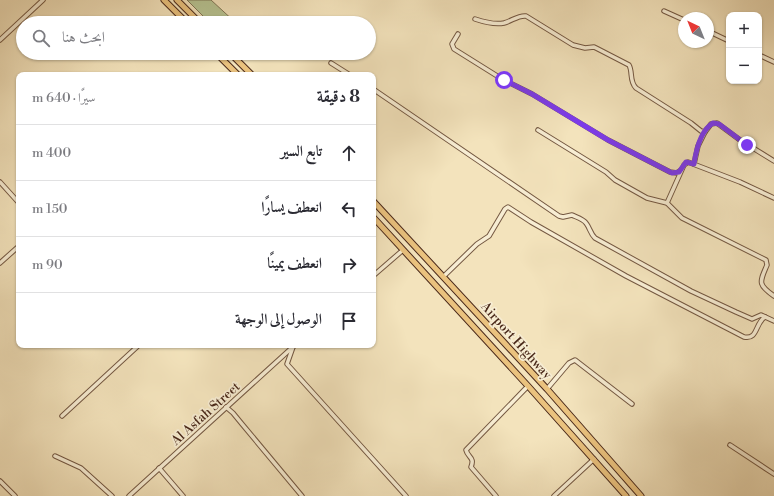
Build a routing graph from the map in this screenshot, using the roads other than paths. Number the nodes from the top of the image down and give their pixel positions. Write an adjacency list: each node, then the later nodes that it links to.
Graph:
1 (43, 0): 5 (street)
2 (164, 0): 6 (highway)
3 (177, 0): 7 (highway)
4 (664, 11): 8 (street)
5 (26, 16)
6 (180, 16)
7 (193, 16)
8 (678, 17)
9 (475, 20): 27 (street)
10 (16, 25): 14 (street)
11 (0, 32): 14 (street)
12 (458, 34): 30 (street)
13 (714, 34): 16 (street)
14 (4, 36): 15 (street)
15 (0, 40)
16 (726, 40)
17 (762, 56): 20 (street)
18 (223, 60): 22 (highway)
19 (237, 60): 23 (highway)
20 (774, 62)
21 (331, 63): 24 (street)
22 (235, 72)
23 (249, 72)
24 (345, 72)
25 (376, 91): 43 (street)
26 (538, 130): 34 (street)
27 (705, 132): 28 (street); 29 (street)
28 (774, 161)
29 (694, 164): 30 (street); 32 (street)
30 (681, 170): 34 (street)
31 (0, 182): 33 (street)
32 (774, 198)
33 (16, 200)
34 (667, 203): 42 (street)
35 (376, 204): 41 (highway, Airport Highway)
36 (376, 220): 38 (highway, Airport Highway)
37 (16, 249): 39 (street)
38 (404, 250): 40 (street); 48 (highway, Airport Highway)
39 (0, 263)
40 (376, 273)
41 (444, 276): 43 (street); 49 (highway, Airport Highway)
42 (774, 296)
43 (764, 317): 44 (street)
44 (774, 321)
45 (136, 348): 52 (street)
46 (292, 348): 51 (street, Al Asfah Street)
47 (293, 348): 64 (street)
48 (528, 386): 55 (highway, Airport Highway); 65 (street)
49 (547, 389): 50 (street); 68 (highway, Airport Highway)
50 (632, 404)
51 (226, 407): 56 (street, Al Asfah Street); 63 (street)
52 (62, 416)
53 (730, 445): 57 (street)
54 (54, 456): 60 (street)
55 (594, 459): 66 (street); 67 (highway, Airport Highway)
56 (159, 468): 61 (street, Al Asfah Street); 62 (street)
57 (774, 474)
58 (0, 481): 59 (street)
59 (15, 496)
60 (112, 496)
61 (129, 496)
62 (183, 496)
63 (302, 496)
64 (406, 496)
65 (496, 496)
66 (554, 496)
67 (626, 496)
68 (641, 496)

